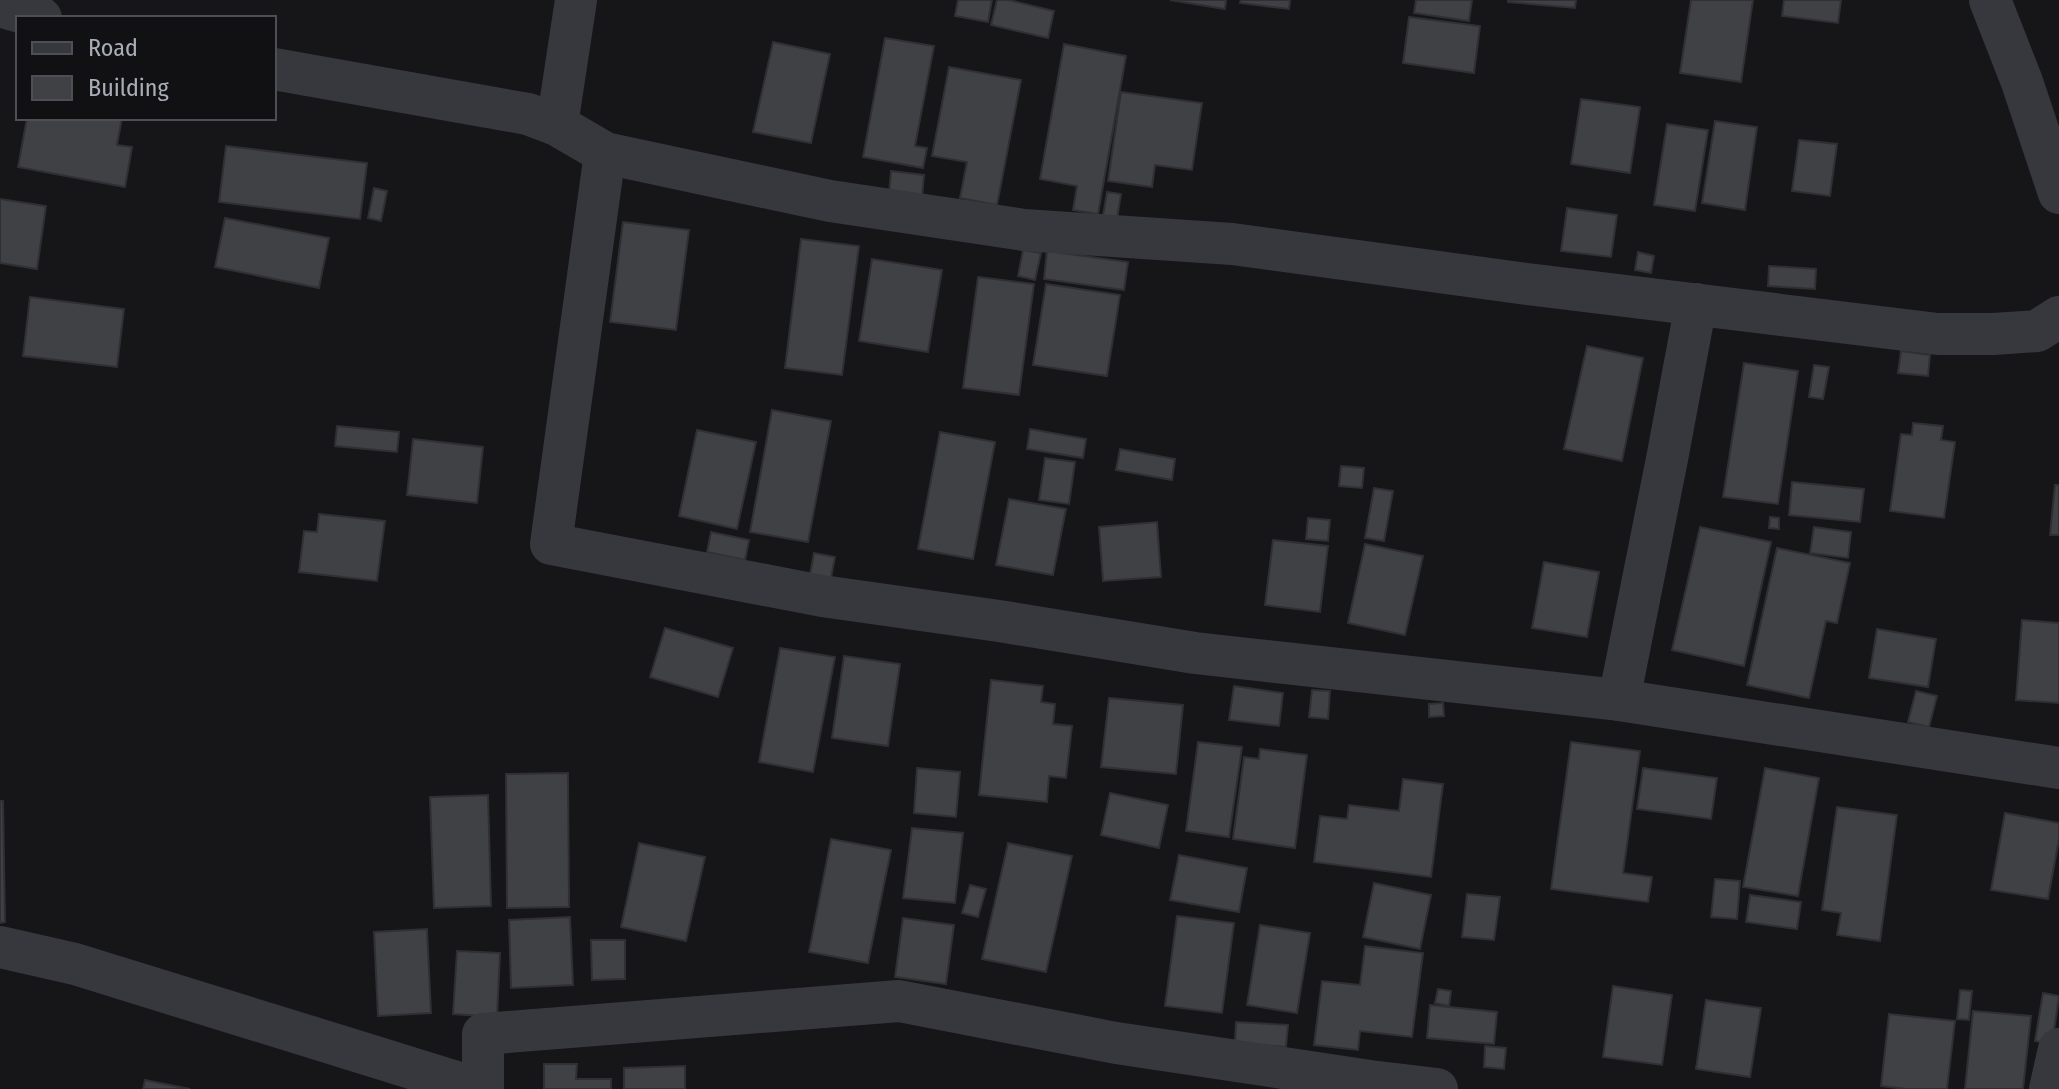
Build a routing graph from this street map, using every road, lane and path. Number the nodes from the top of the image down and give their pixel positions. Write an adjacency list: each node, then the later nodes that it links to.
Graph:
1 (576, 0): 6 (street)
2 (1990, 0): 8 (street)
3 (0, 6): 4 (street)
4 (34, 16)
5 (276, 69): 6 (street)
6 (557, 125): 7 (street)
7 (605, 153): 9 (street); 11 (street)
8 (2059, 193)
9 (1696, 304): 10 (street); 11 (street)
10 (2059, 317)
11 (1619, 700): 12 (street)
12 (2059, 768)
13 (0, 947): 15 (street)
14 (2059, 1049): 17 (street)
15 (481, 1089): 16 (street)
16 (1437, 1089)
17 (2050, 1089)

